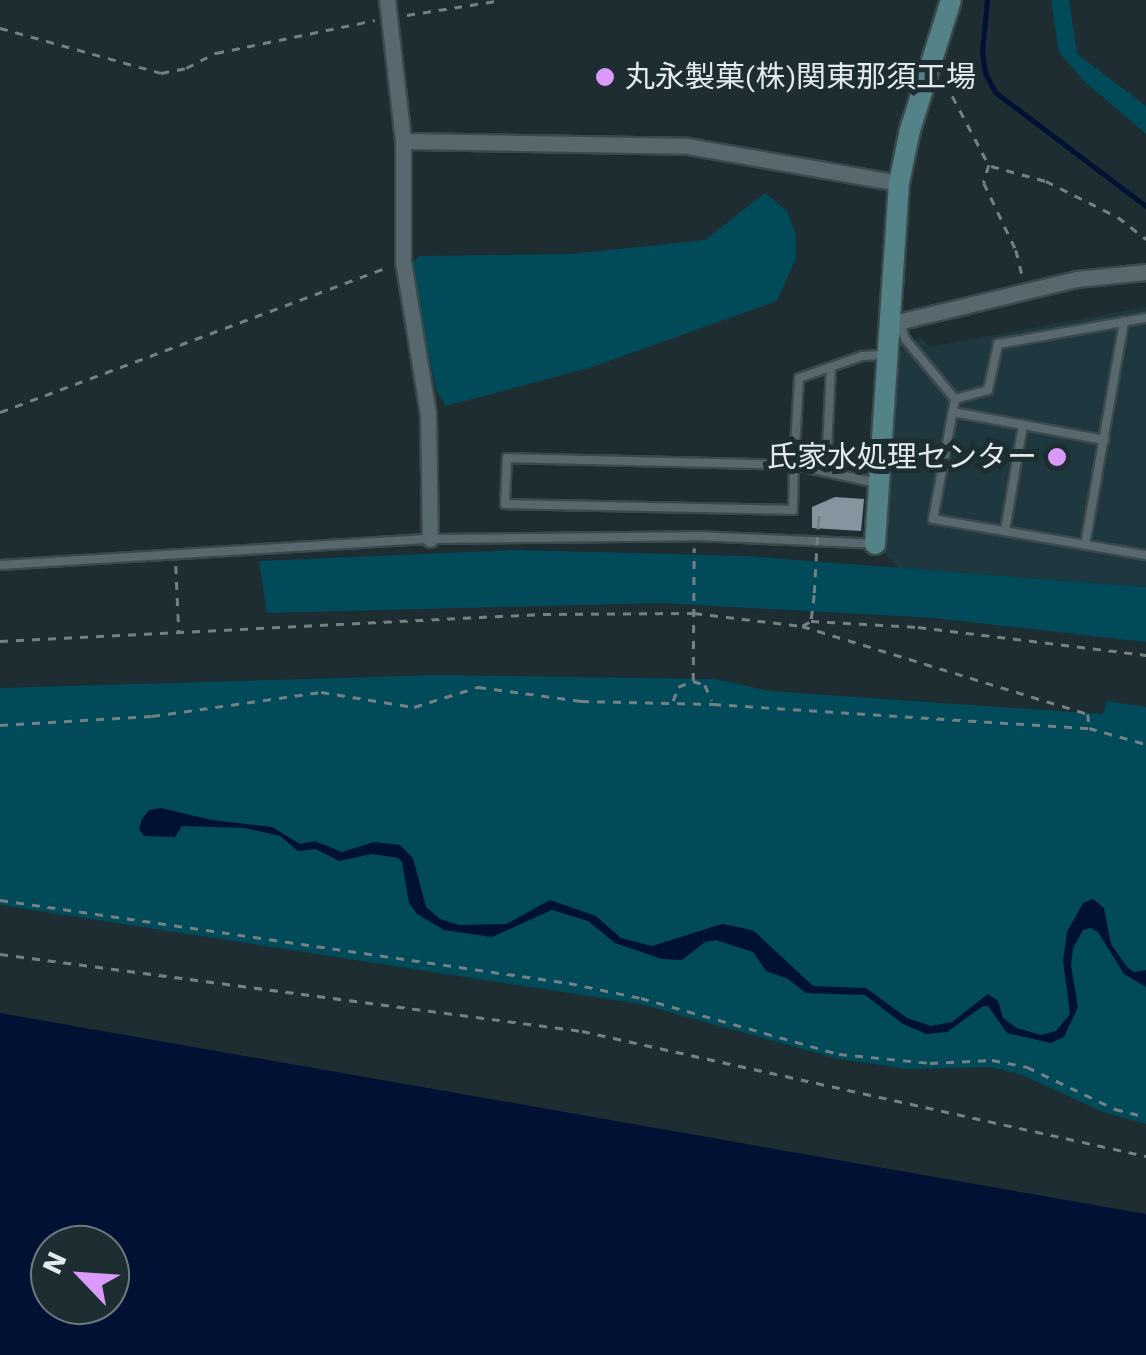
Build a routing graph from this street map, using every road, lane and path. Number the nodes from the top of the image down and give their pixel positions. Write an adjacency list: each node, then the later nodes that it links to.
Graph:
1 (386, 0): 4 (street)
2 (502, 0): 4 (path)
3 (952, 0): 9 (street)
4 (388, 18): 5 (path); 7 (street)
5 (0, 28)
6 (942, 76): 8 (path)
7 (403, 141): 9 (street); 11 (street)
8 (989, 165): 10 (path); 13 (path)
9 (899, 184): 16 (street)
10 (1146, 240)
11 (403, 261): 20 (path); 30 (street)
12 (1146, 272): 13 (street)
13 (1026, 291): 16 (street)
14 (1146, 318): 15 (lane)
15 (1124, 322): 19 (lane); 23 (lane)
16 (894, 324): 17 (street); 19 (lane)
17 (888, 355): 18 (lane); 26 (street)
18 (831, 367): 24 (lane); 25 (lane)
19 (955, 398): 21 (lane)
20 (0, 412)
21 (953, 412): 22 (lane); 28 (lane)
22 (1023, 425): 23 (lane); 28 (lane)
23 (1104, 440): 32 (lane)
24 (794, 465): 24 (lane); 25 (lane)
25 (826, 472): 26 (lane)
26 (878, 484): 31 (street)
27 (819, 514): 37 (path, bridge)
28 (1005, 531): 32 (lane)
29 (694, 536): 30 (lane); 31 (lane); 36 (path)
30 (430, 538): 33 (lane)
31 (874, 544)
32 (1085, 545): 34 (lane)
33 (176, 555): 35 (lane); 39 (path)
34 (1146, 555)
35 (0, 565)
36 (694, 613): 38 (path); 39 (path); 42 (path)
37 (811, 620): 38 (path); 41 (path)
38 (802, 626): 46 (path)
39 (179, 632): 40 (path)
40 (0, 640)
41 (1146, 655)
42 (692, 681): 43 (path); 44 (path)
43 (673, 703): 44 (path); 45 (path)
44 (713, 704): 46 (path)
45 (0, 725)
46 (1089, 728): 47 (path)
47 (1146, 744)
48 (0, 900): 50 (path)
49 (0, 954): 51 (path)
50 (1146, 1117)
51 (1146, 1156)

